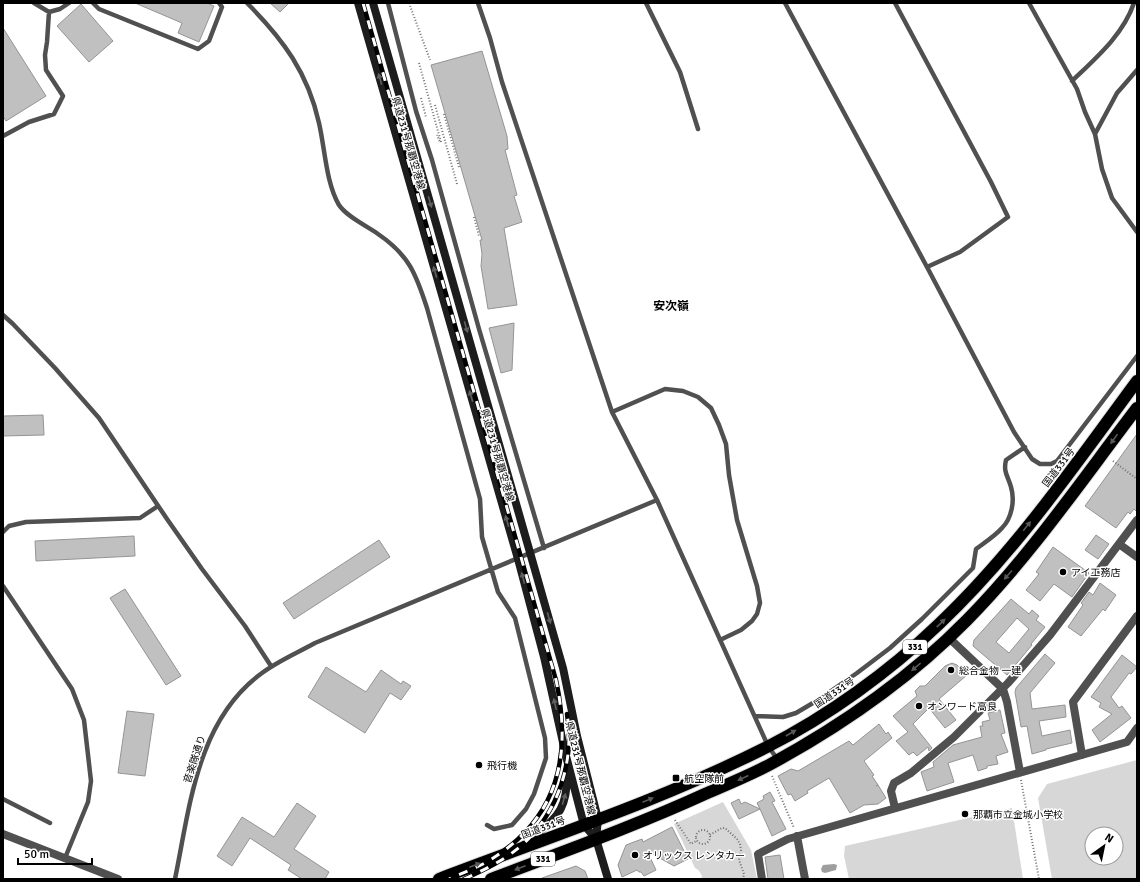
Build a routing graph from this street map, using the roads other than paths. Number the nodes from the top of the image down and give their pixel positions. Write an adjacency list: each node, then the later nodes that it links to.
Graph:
1 (34, 3): 15 (lane)
2 (69, 3): 15 (lane)
3 (94, 3): 4 (lane)
4 (219, 3)
5 (247, 3): 38 (lane)
6 (358, 3): 37 (main road, 県道231号那覇空港線, one-way to 6)
7 (373, 3): 35 (main road, 県道231号那覇空港線, one-way to 35)
8 (388, 3): 34 (lane)
9 (478, 3): 27 (lane)
10 (646, 3): 18 (lane)
11 (785, 3): 22 (lane)
12 (895, 3): 22 (lane)
13 (1029, 3): 17 (lane)
14 (1134, 3): 17 (lane)
15 (49, 12): 20 (lane)
16 (1137, 70): 19 (lane)
17 (1072, 81): 19 (lane)
18 (698, 129)
19 (1095, 134): 21 (lane)
20 (3, 136)
21 (1137, 232)
22 (927, 267): 28 (lane)
23 (3, 315): 30 (lane)
24 (1137, 356): 28 (lane)
25 (1137, 381): 47 (highway, 国道331号 / 331, one-way to 25)
26 (1137, 408): 41 (highway, 331, one-way to 41)
27 (612, 412): 29 (lane); 42 (lane)
28 (1024, 447): 45 (lane)
29 (658, 500): 34 (lane, 音楽隊通り); 42 (lane)
30 (158, 506): 32 (lane); 43 (lane)
31 (1137, 520): 33 (street)
32 (3, 532)
33 (1119, 544): 36 (street); 44 (street)
34 (544, 548): 35 (lane, 音楽隊通り)
35 (530, 554): 37 (lane, 音楽隊通り); 54 (main road, 県道231号那覇空港線, one-way to 54)
36 (1137, 557)
37 (518, 559): 38 (lane, 音楽隊通り); 49 (main road, 県道231号那覇空港線, one-way to 37)
38 (491, 570): 43 (lane, 音楽隊通り); 57 (lane)
39 (3, 586): 62 (lane)
40 (1137, 616): 48 (street)
41 (949, 638): 44 (street); 50 (highway, 331, one-way to 50)
42 (720, 640): 45 (lane)
43 (271, 666): 64 (lane, 音楽隊通り)
44 (1003, 689): 51 (street); 53 (street)
45 (755, 716): 47 (lane)
46 (1137, 728): 48 (street)
47 (768, 746): 50 (lane); 54 (highway, 国道331号 / 331, one-way to 47)
48 (1082, 755): 51 (street)
49 (566, 756): 56 (main road, 県道231号那覇空港線); 61 (main road, one-way to 49)
50 (778, 760): 60 (highway, 331, one-way to 60)
51 (1020, 772): 53 (street)
52 (3, 799): 55 (lane)
53 (895, 808): 59 (street)
54 (598, 819): 56 (highway, 国道331号 / 331); 60 (main road, 県道231号那覇空港線)
55 (50, 823)
56 (584, 824): 60 (main road, 県道231号那覇空港線); 61 (highway, 国道331号 / 331)
57 (487, 825)
58 (3, 834): 62 (street)
59 (797, 836): 68 (street); 69 (street)
60 (596, 839): 66 (highway, 331, one-way to 66); 67 (main road)
61 (521, 848): 65 (highway, 国道331号 / 331, one-way to 61)
62 (65, 858): 63 (street)
63 (118, 879)
64 (175, 879)
65 (438, 879)
66 (491, 879)
67 (608, 879)
68 (762, 879)
69 (805, 879)

